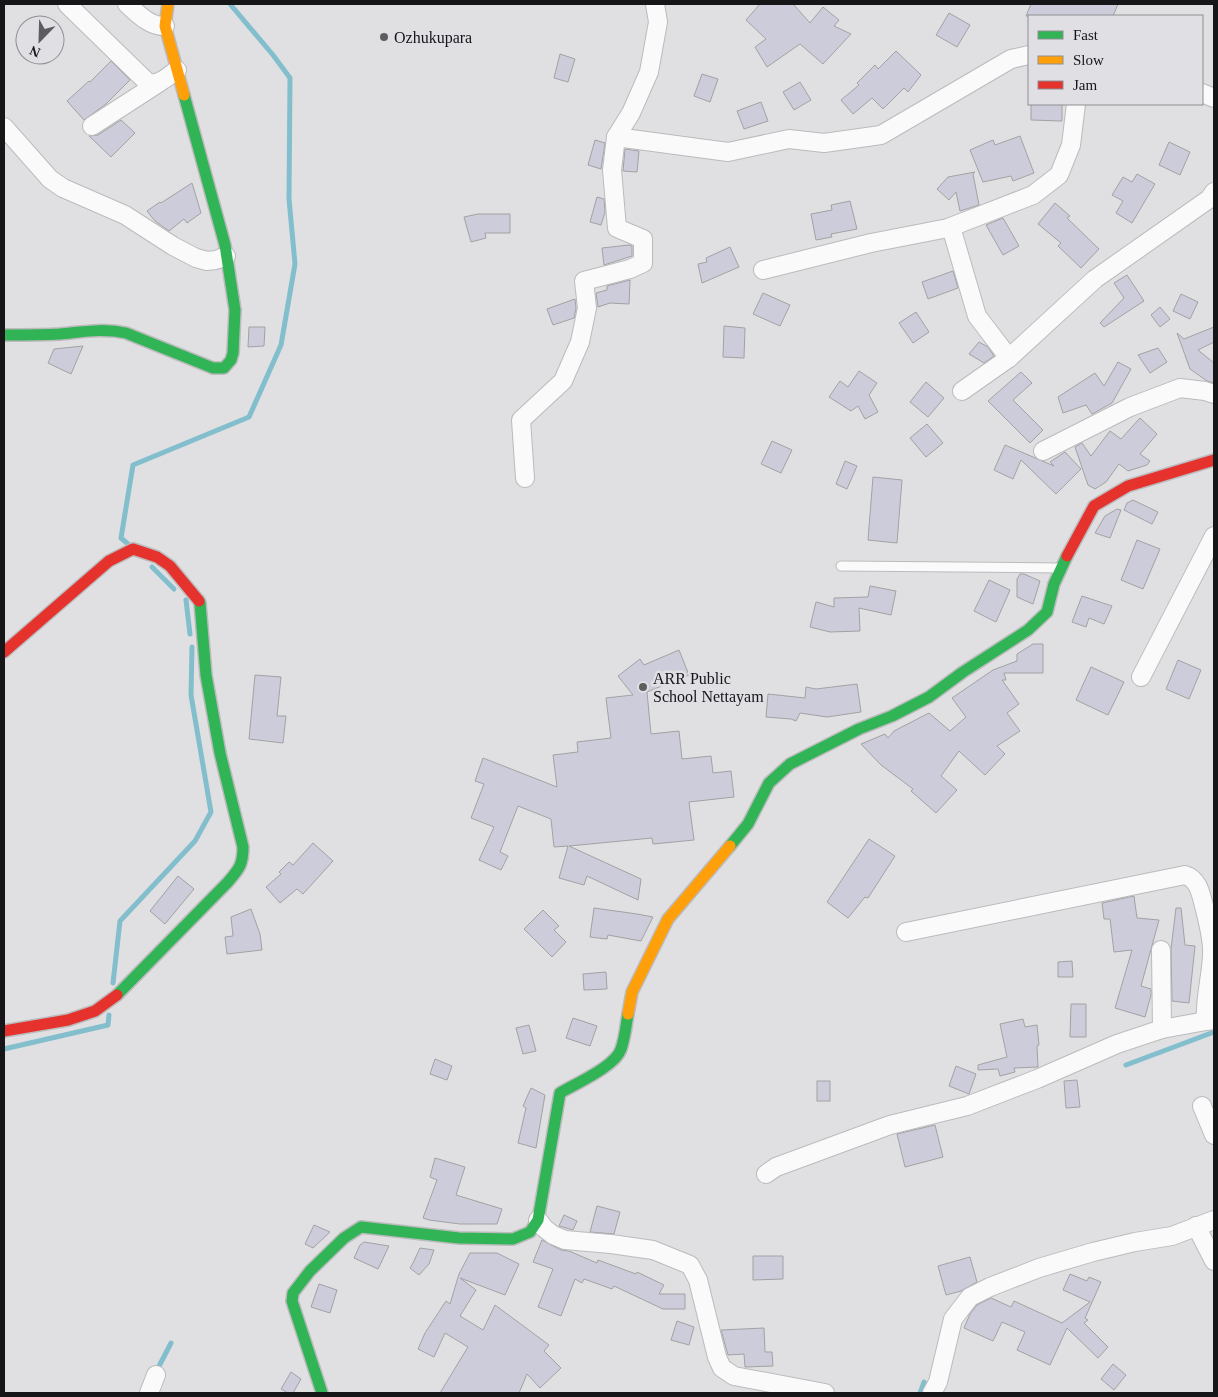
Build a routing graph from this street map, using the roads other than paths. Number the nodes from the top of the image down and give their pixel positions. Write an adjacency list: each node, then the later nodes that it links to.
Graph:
1 (67, 4): 8 (street)
2 (127, 4): 5 (street)
3 (168, 4): 5 (street)
4 (655, 4): 12 (street)
5 (165, 26): 7 (street)
6 (1028, 55): 12 (street)
7 (177, 70): 8 (street); 15 (street)
8 (160, 82): 10 (street)
9 (1076, 105): 14 (street)
10 (92, 126)
11 (4, 127): 15 (street)
12 (616, 137): 23 (street)
13 (1214, 192): 18 (street)
14 (952, 227): 16 (street); 18 (street)
15 (226, 256): 17 (street)
16 (763, 270)
17 (5, 335)
18 (1009, 358): 19 (street)
19 (962, 391)
20 (1214, 394): 21 (street)
21 (1043, 452)
22 (1214, 460): 26 (street)
23 (525, 478)
24 (1214, 536): 28 (street)
25 (841, 566): 26 (lane)
26 (1062, 568): 37 (street)
27 (4, 652): 33 (street)
28 (1141, 677)
29 (906, 932): 31 (street)
30 (1161, 950): 32 (street)
31 (1210, 1021): 32 (street)
32 (1162, 1029): 36 (street)
33 (4, 1032)
34 (1202, 1106): 35 (street)
35 (1214, 1135)
36 (766, 1174)
37 (538, 1220): 43 (street); 44 (street)
38 (1214, 1220): 39 (street)
39 (1196, 1226): 40 (street); 45 (street)
40 (1214, 1261)
41 (156, 1376): 42 (street)
42 (149, 1393)
43 (322, 1393)
44 (825, 1393)
45 (932, 1393)

